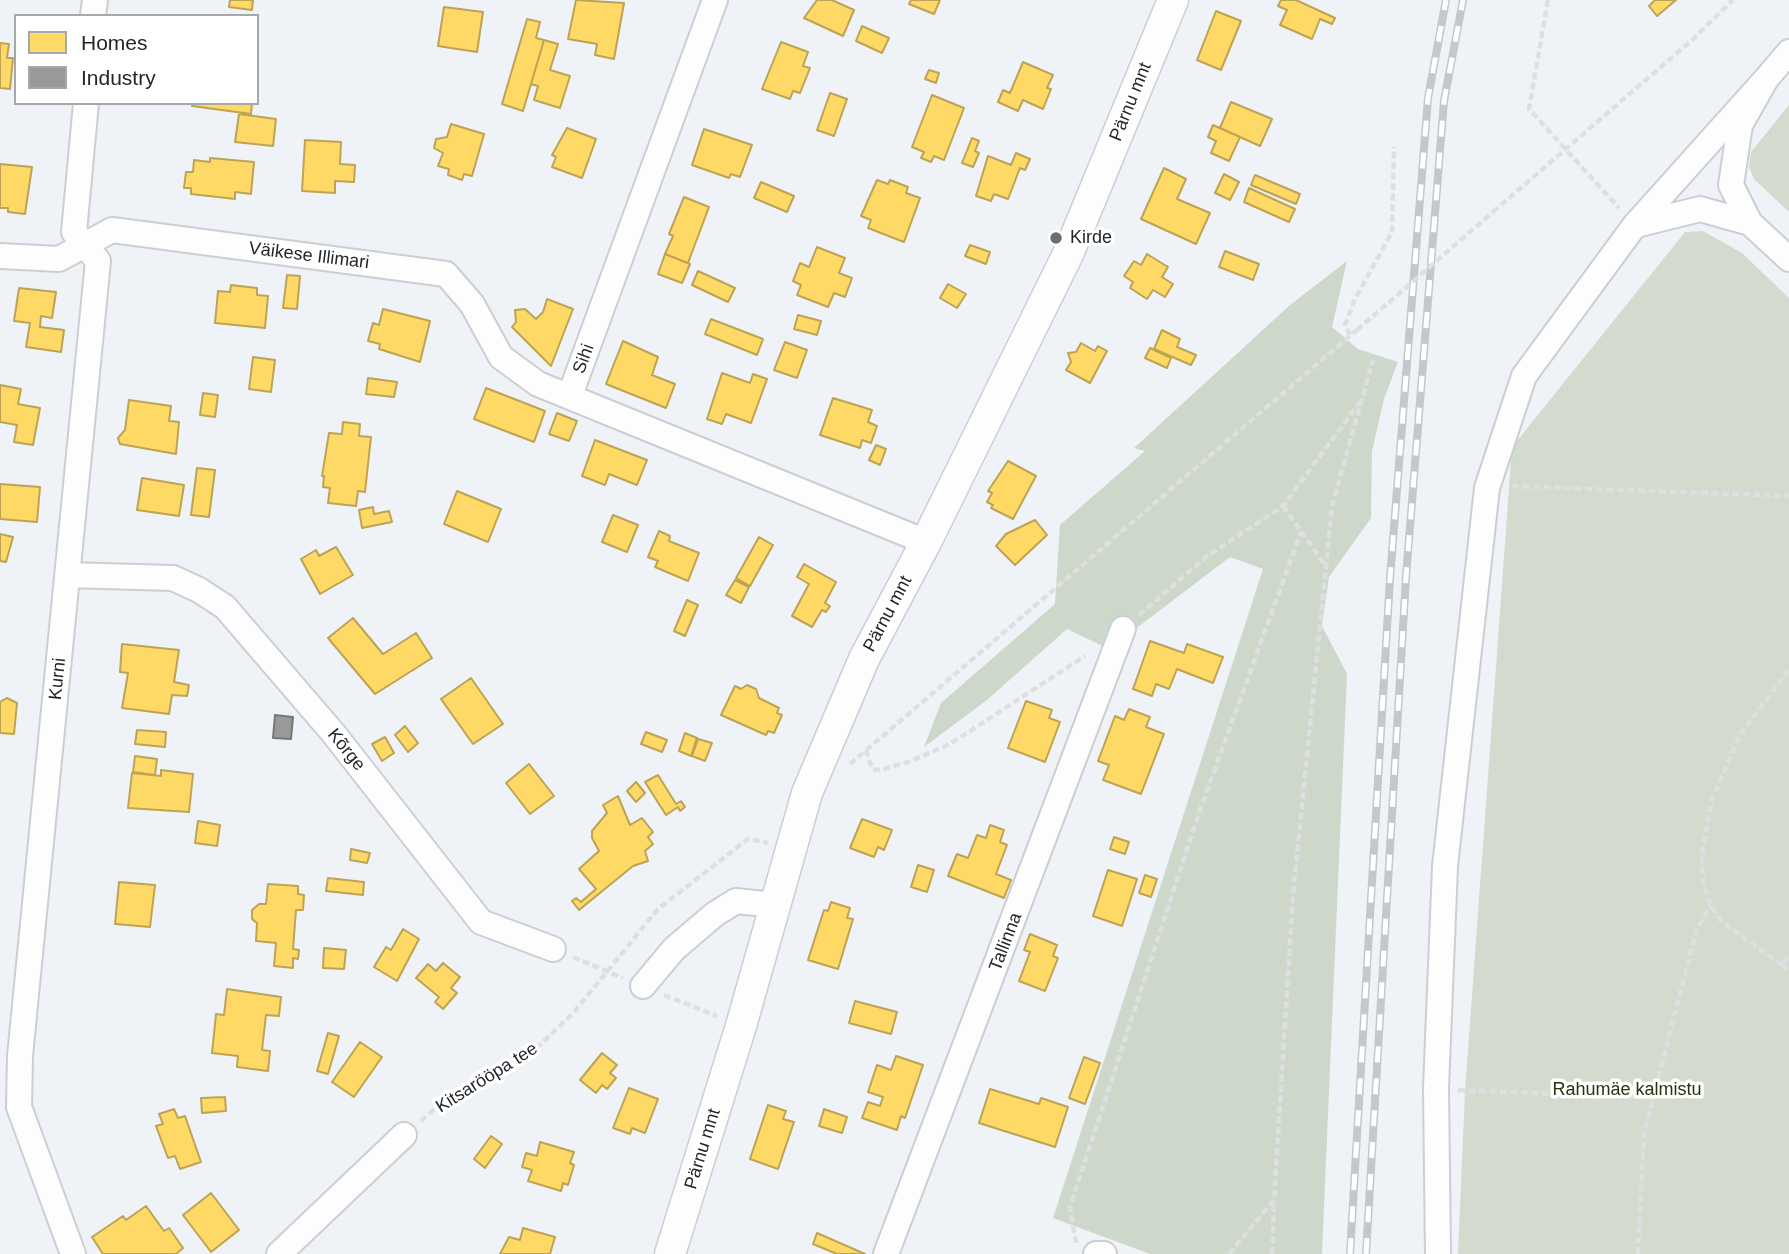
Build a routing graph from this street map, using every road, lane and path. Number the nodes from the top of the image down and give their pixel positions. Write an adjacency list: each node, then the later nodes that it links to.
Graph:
1 (715, 0): 18 (street, Sihi)
2 (1173, 0): 24 (main road, Pärnu mnt)
3 (1548, 0): 9 (path)
4 (1733, 0): 9 (path)
5 (1789, 52): 6 (street)
6 (1766, 79): 11 (street); 12 (street)
7 (86, 105): 13 (street, Kurni)
8 (1394, 147): 16 (path)
9 (1564, 150): 10 (path); 16 (path, bridge)
10 (1605, 194)
11 (1750, 223): 12 (street); 15 (street)
12 (1635, 225): 20 (street)
13 (85, 245): 14 (street, Väikese Illimari); 18 (street, Väikese Illimari); 26 (street, Kurni)
14 (0, 256)
15 (1789, 259)
16 (1350, 335): 29 (path)
17 (1373, 360): 19 (path)
18 (570, 395): 24 (street, Sihi)
19 (1363, 397): 22 (path); 25 (path)
20 (1487, 488): 21 (path); 41 (street)
21 (1789, 496)
22 (1283, 506): 23 (path); 27 (path)
23 (1301, 532): 25 (path); 49 (path)
24 (926, 542): 32 (main road, Pärnu mnt)
25 (1326, 566): 44 (path)
26 (68, 575): 34 (street, Kõrge); 40 (street, Kurni)
27 (1123, 629): 29 (path); 48 (street, Tallinna)
28 (1789, 670): 33 (path)
29 (866, 750): 30 (path)
30 (843, 769)
31 (748, 839): 37 (path, Kitsarööpa tee)
32 (775, 905): 39 (street); 47 (main road, Pärnu mnt)
33 (1711, 906): 36 (path); 42 (path)
34 (554, 949): 37 (path)
35 (1789, 955): 36 (path)
36 (1782, 965): 38 (path)
37 (605, 970): 43 (path, Kitsarööpa tee)
38 (1789, 970)
39 (643, 986)
40 (10, 1055): 45 (street, Kurni)
41 (1436, 1088): 42 (path); 54 (street)
42 (1653, 1098): 55 (path)
43 (404, 1135): 46 (street)
44 (1274, 1200): 52 (path); 53 (path)
45 (73, 1254)
46 (279, 1254)
47 (670, 1254)
48 (886, 1254)
49 (1078, 1254)
50 (1096, 1254): 51 (street)
51 (1104, 1254)
52 (1229, 1254)
53 (1272, 1254)
54 (1438, 1254)
55 (1638, 1254)

